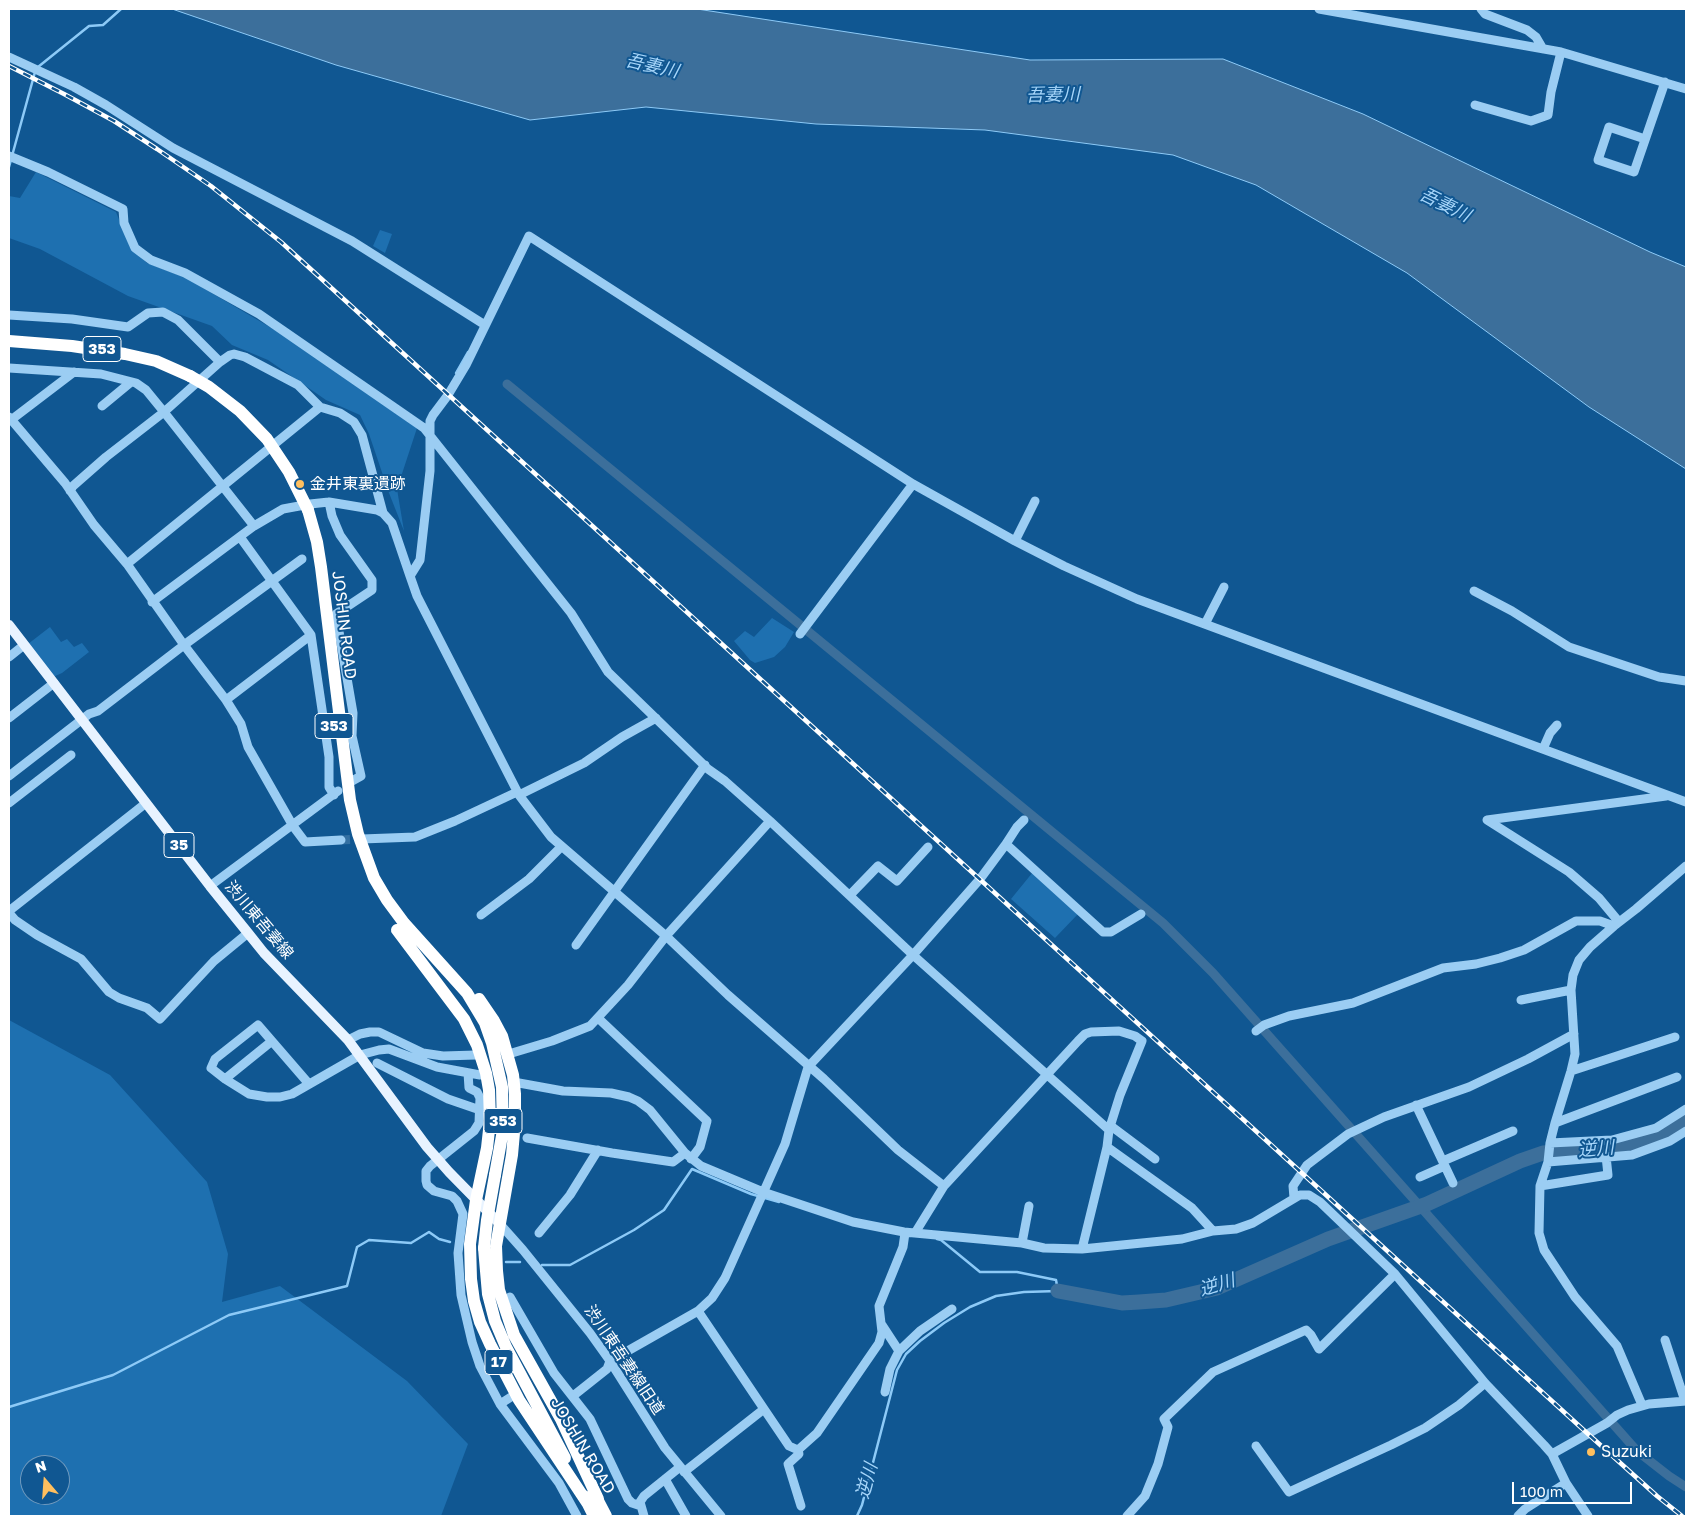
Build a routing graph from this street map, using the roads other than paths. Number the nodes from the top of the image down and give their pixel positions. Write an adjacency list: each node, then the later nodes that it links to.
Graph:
1 (1319, 9): 3 (street)
2 (1481, 9): 3 (street)
3 (1543, 49): 4 (street)
4 (1561, 52): 6 (street); 8 (street)
5 (9, 57): 12 (street)
6 (1665, 82): 7 (street); 9 (street)
7 (1686, 89)
8 (1475, 105)
9 (1645, 139): 9 (street)
10 (13, 157): 24 (street)
11 (9, 315): 15 (street)
12 (485, 325): 24 (street); 25 (street)
13 (9, 341): 18 (highway, JOSHIN ROAD / 353)
14 (9, 348): 18 (highway, JOSHIN ROAD / 353)
15 (220, 362): 21 (street); 22 (street)
16 (9, 368): 17 (street)
17 (74, 372): 19 (street); 23 (street)
18 (189, 380): 83 (highway, JOSHIN ROAD / 353)
19 (131, 382): 20 (street); 22 (street)
20 (102, 406)
21 (320, 407): 26 (street); 30 (street)
22 (164, 412): 26 (street); 27 (street)
23 (10, 418): 27 (street)
24 (429, 434): 36 (street); 52 (street)
25 (913, 484): 33 (street); 43 (street)
26 (222, 486): 31 (street); 35 (street)
27 (70, 491): 35 (street)
28 (1036, 501): 33 (street)
29 (329, 502): 30 (street); 31 (street); 59 (street)
30 (383, 513): 36 (street)
31 (254, 526): 32 (street)
32 (240, 537): 37 (street); 40 (street)
33 (1015, 541): 41 (street)
34 (302, 560): 37 (street)
35 (127, 564): 40 (street)
36 (410, 576): 60 (street)
37 (272, 582): 44 (street); 46 (street)
38 (1224, 587): 41 (street)
39 (1474, 591): 48 (street)
40 (152, 602): 46 (street)
41 (1205, 624): 55 (street)
42 (9, 625): 45 (main road, 渋川東吾妻線 / 35)
43 (800, 634)
44 (311, 635): 50 (street); 67 (street)
45 (24, 645): 47 (street); 49 (main road, 渋川東吾妻線 / 35)
46 (184, 645): 50 (street); 53 (street)
47 (9, 657)
48 (1686, 681)
49 (54, 684): 51 (street); 53 (main road, 渋川東吾妻線 / 35)
50 (226, 700): 67 (street)
51 (9, 718)
52 (656, 718): 57 (street); 60 (street)
53 (82, 720): 58 (street); 64 (main road, 渋川東吾妻線 / 35)
54 (1557, 726): 55 (street)
55 (1543, 749): 61 (street)
56 (71, 755): 62 (street)
57 (704, 765): 66 (street); 77 (street)
58 (9, 776)
59 (352, 781)
60 (518, 793): 69 (street); 72 (street)
61 (1670, 796): 63 (street); 82 (street)
62 (9, 802)
63 (1686, 802)
64 (146, 803): 76 (main road, 渋川東吾妻線 / 35); 79 (street)
65 (1024, 820): 70 (street)
66 (770, 821): 78 (street); 85 (street)
67 (293, 826): 68 (street); 76 (street)
68 (341, 840)
69 (362, 840)
70 (1006, 844): 80 (street); 87 (street)
71 (928, 846): 74 (street)
72 (561, 847): 77 (street); 81 (street)
73 (885, 859): 74 (street)
74 (878, 866): 78 (street)
75 (1686, 866): 82 (street)
76 (210, 886): 84 (main road, 渋川東吾妻線 / 35)
77 (614, 890): 85 (street); 86 (street)
78 (850, 895): 87 (street)
79 (9, 912): 84 (street)
80 (1141, 914)
81 (481, 915)
82 (1616, 924): 88 (street); 91 (street)
83 (401, 926): 132 (highway, 353); 134 (highway, 353); 139 (highway, JOSHIN ROAD / 353, bridge)
84 (248, 933): 94 (main road, 渋川東吾妻線 / 35)
85 (666, 936): 90 (street); 100 (street)
86 (576, 945)
87 (913, 955): 100 (street); 103 (street)
88 (1572, 990): 89 (street); 92 (street)
89 (1522, 1000)
90 (598, 1018): 96 (street); 120 (street)
91 (1260, 1029)
92 (1574, 1034): 101 (street); 109 (street)
93 (1674, 1037): 101 (street)
94 (348, 1040): 97 (street); 98 (main road, 渋川東吾妻線 / 35)
95 (272, 1041): 106 (street); 106 (street); 108 (street)
96 (512, 1053)
97 (476, 1055)
98 (360, 1056): 102 (street); 108 (street); 123 (main road, 渋川東吾妻線 / 35)
99 (377, 1063): 111 (street)
100 (808, 1067): 128 (street); 130 (street)
101 (1572, 1071): 112 (street)
102 (468, 1073): 104 (street); 111 (street)
103 (1046, 1074): 113 (street); 113 (street); 128 (street)
104 (480, 1076)
105 (1677, 1077): 112 (street)
106 (225, 1080): 108 (street)
107 (519, 1083): 120 (street)
108 (308, 1084)
109 (1416, 1104): 125 (street); 131 (street)
110 (1686, 1109): 117 (street)
111 (480, 1110): 123 (street)
112 (1555, 1123): 117 (street)
113 (1110, 1128): 118 (street); 122 (street)
114 (1513, 1131): 125 (street)
115 (1686, 1131): 121 (street)
116 (527, 1138): 119 (street)
117 (1549, 1146): 124 (street)
118 (1107, 1147): 135 (street); 140 (street)
119 (598, 1150): 120 (street); 136 (street)
120 (688, 1156): 130 (street)
121 (1606, 1156): 124 (street); 129 (street)
122 (1155, 1159)
123 (438, 1160): 132 (main road, 渋川東吾妻線 / 35); 156 (street)
124 (1547, 1161): 129 (street)
125 (1444, 1164): 126 (street); 127 (street)
126 (1420, 1177)
127 (1453, 1183)
128 (944, 1186): 137 (street)
129 (1540, 1186): 157 (street)
130 (763, 1192): 137 (street); 144 (street)
131 (1294, 1198): 135 (street); 141 (street)
132 (476, 1200): 134 (main road, 渋川東吾妻線 / 35); 165 (highway, 17)
133 (1029, 1206): 138 (street)
134 (499, 1223): 148 (street, 渋川東吾妻線旧道); 165 (highway, 17)
135 (1213, 1231): 140 (street)
136 (539, 1233)
137 (907, 1235): 138 (street); 145 (street)
138 (1022, 1243): 140 (street)
139 (484, 1248): 165 (highway, JOSHIN ROAD / 17)
140 (1082, 1249)
141 (1395, 1274): 151 (street); 174 (street)
142 (510, 1297): 149 (street)
143 (952, 1309): 147 (street)
144 (698, 1310): 148 (street); 158 (street)
145 (881, 1325): 147 (street); 160 (street)
146 (1665, 1340): 155 (street)
147 (900, 1350): 152 (street)
148 (610, 1361): 153 (street); 162 (street, 渋川東吾妻線旧道)
149 (554, 1373): 150 (street); 153 (street)
150 (543, 1379)
151 (1484, 1382): 159 (street); 161 (street)
152 (885, 1392)
153 (573, 1396): 166 (street)
154 (511, 1397): 156 (street)
155 (1686, 1401): 157 (street)
156 (500, 1404): 168 (street)
157 (1642, 1406): 161 (street)
158 (764, 1409): 160 (street); 162 (street)
159 (1256, 1446)
160 (798, 1450): 167 (street)
161 (1552, 1454): 164 (street)
162 (682, 1469): 163 (street); 173 (street, 渋川東吾妻線旧道)
163 (665, 1479): 166 (street); 172 (street)
164 (1566, 1483): 175 (street); 176 (street)
165 (593, 1501): 169 (highway, JOSHIN ROAD / 17); 170 (highway, JOSHIN ROAD / 17)
166 (641, 1506): 171 (street)
167 (801, 1506)
168 (577, 1516)
169 (594, 1516)
170 (606, 1516)
171 (644, 1516)
172 (686, 1516)
173 (721, 1516)
174 (1127, 1516)
175 (1518, 1516)
176 (1588, 1516)

